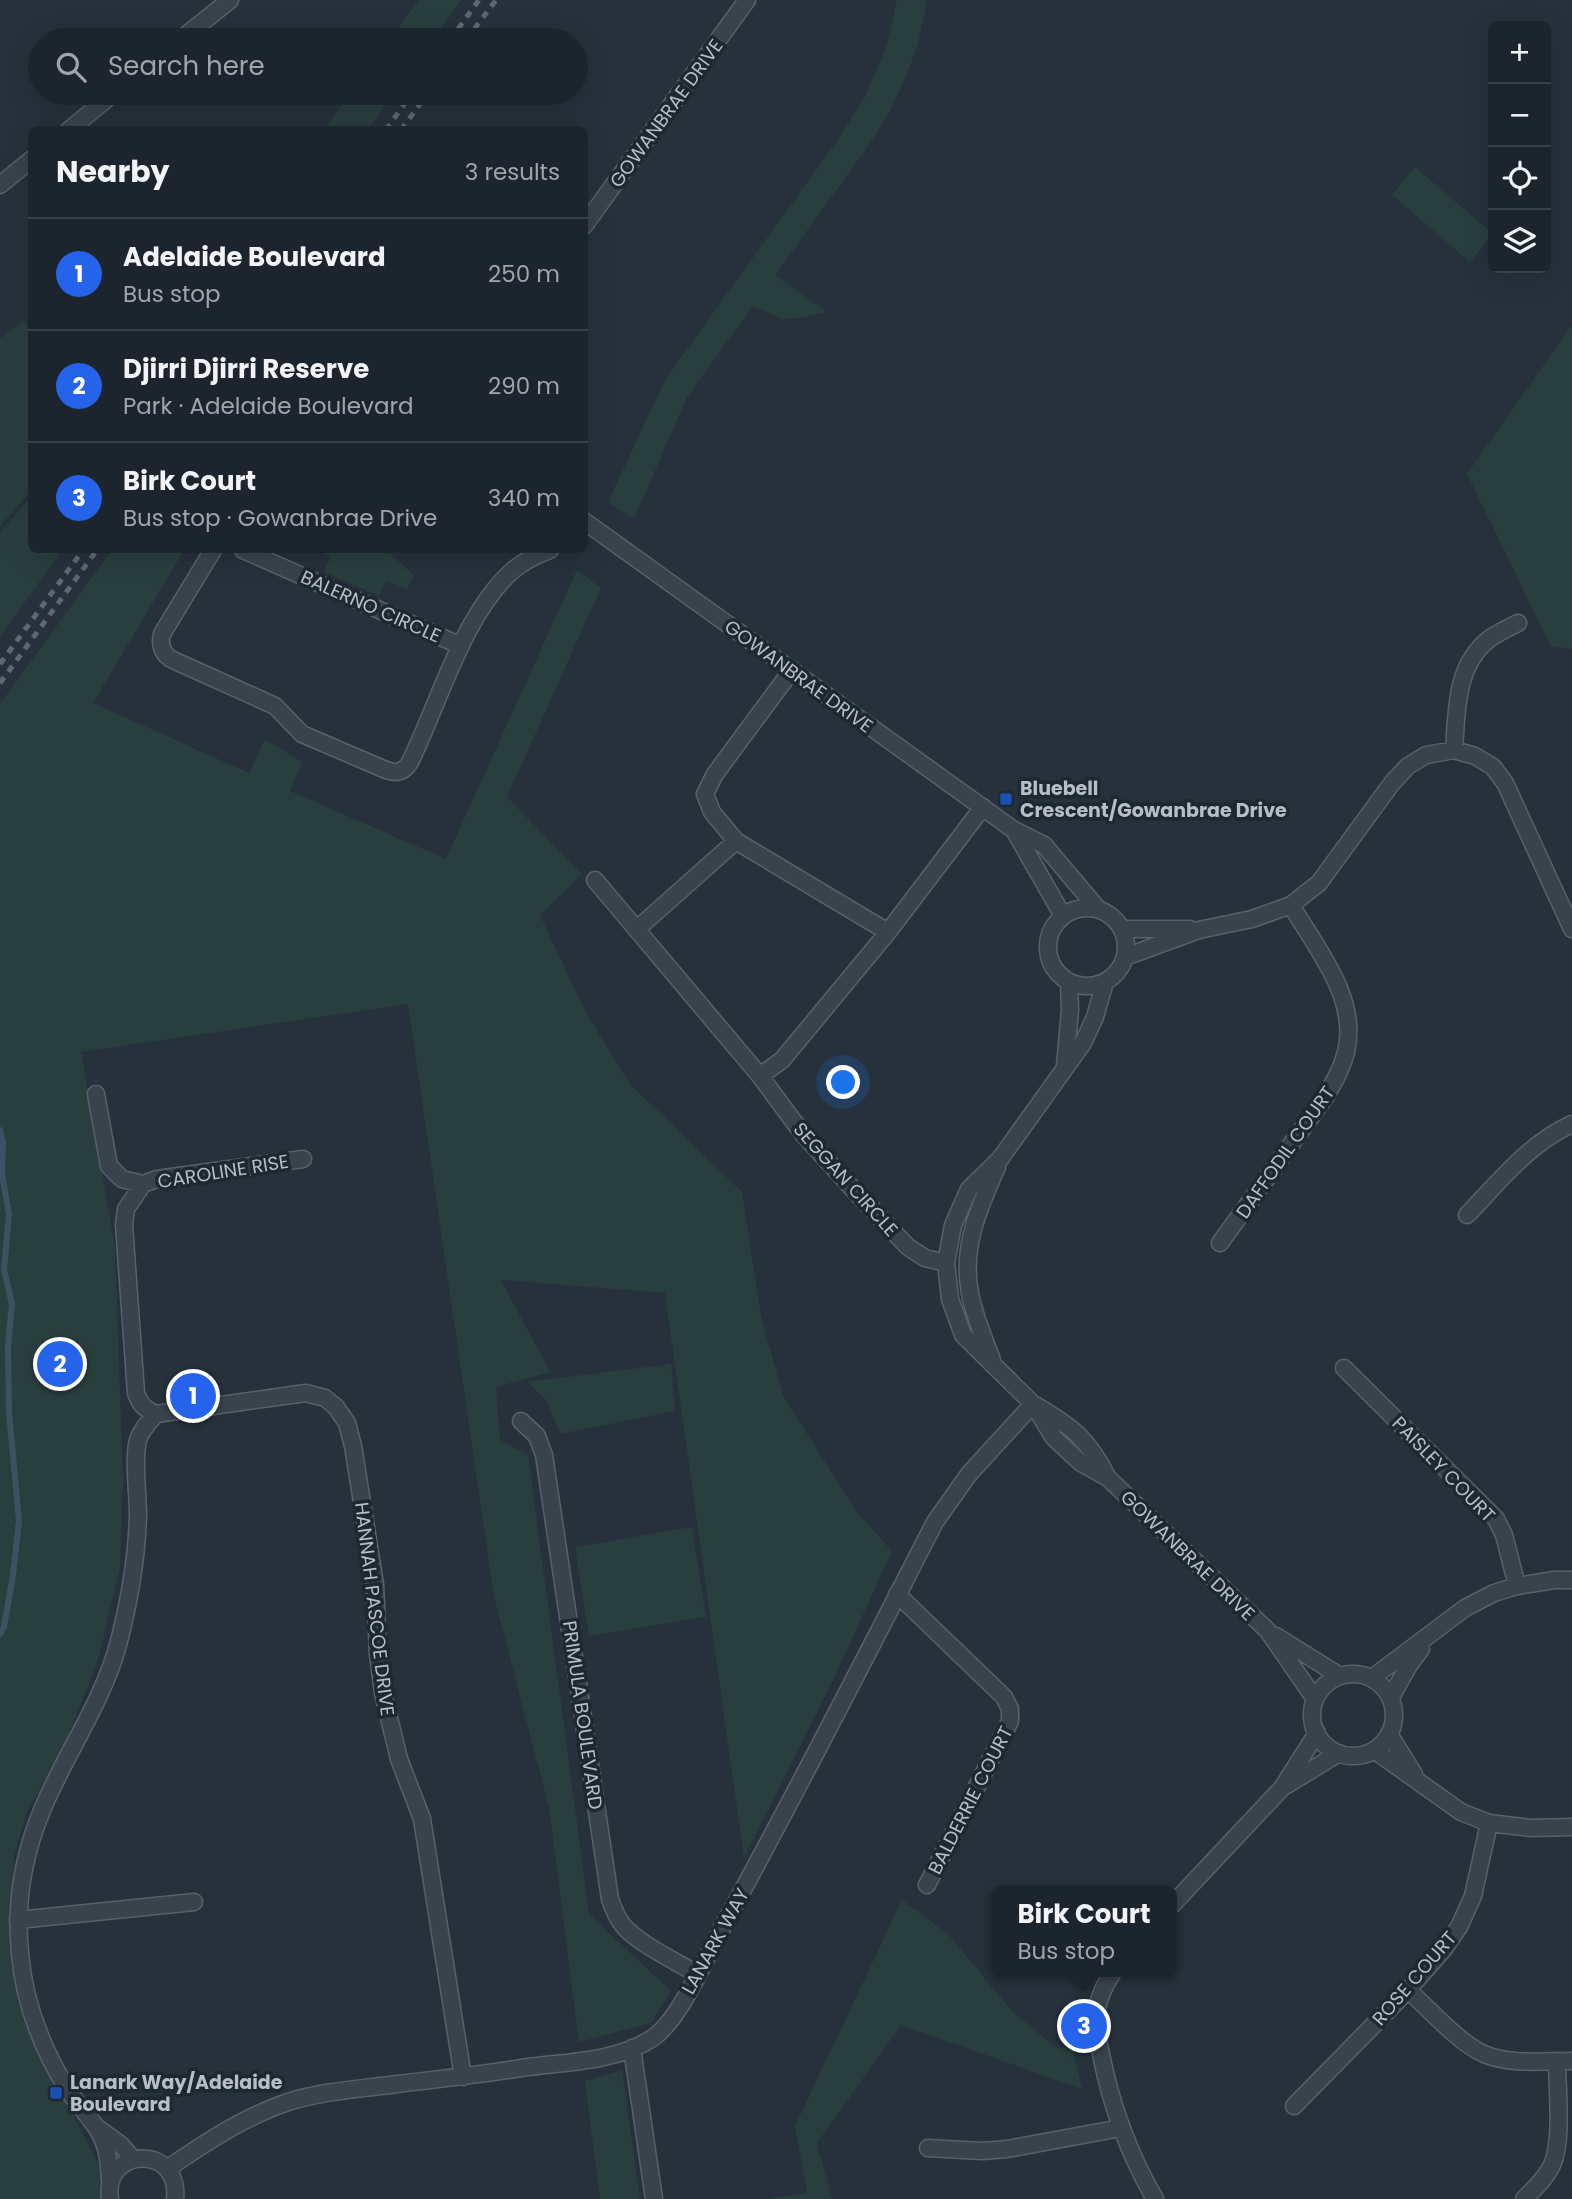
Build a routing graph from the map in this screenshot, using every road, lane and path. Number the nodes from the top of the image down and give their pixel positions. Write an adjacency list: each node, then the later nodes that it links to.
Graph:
1 (230, 0): 3 (street)
2 (747, 0): 8 (street, GOWANBRAE DRIVE)
3 (195, 28)
4 (99, 105): 5 (street)
5 (74, 126)
6 (28, 162): 7 (street)
7 (0, 185)
8 (588, 220)
9 (588, 528): 15 (street, GOWANBRAE DRIVE)
10 (211, 553): 14 (street, BALERNO CIRCLE)
11 (250, 553): 14 (street, BALERNO CIRCLE)
12 (543, 553): 14 (street, BALERNO CIRCLE)
13 (1518, 623): 16 (street)
14 (461, 646)
15 (792, 670): 17 (street, GOWANBRAE DRIVE); 19 (street)
16 (1454, 750): 21 (street); 26 (street)
17 (983, 807): 18 (street, GOWANBRAE DRIVE); 28 (street)
18 (1014, 830): 22 (street, GOWANBRAE DRIVE); 23 (street, GOWANBRAE DRIVE)
19 (736, 841): 24 (street); 28 (street)
20 (595, 880): 24 (street, SEGGAN CIRCLE)
21 (1291, 905): 27 (street); 40 (street, DAFFODIL COURT)
22 (1098, 909): 23 (street); 25 (street)
23 (1063, 916): 30 (street)
24 (638, 929): 33 (street, SEGGAN CIRCLE)
25 (1122, 929): 27 (street); 29 (street)
26 (1572, 929)
27 (1199, 930): 29 (street)
28 (888, 932): 33 (street)
29 (1125, 957): 31 (street)
30 (1069, 982): 31 (street); 32 (street, GOWANBRAE DRIVE)
31 (1105, 982): 32 (street, GOWANBRAE DRIVE)
32 (1064, 1068): 36 (street, GOWANBRAE DRIVE)
33 (761, 1076): 41 (street, SEGGAN CIRCLE)
34 (96, 1094): 38 (street)
35 (1572, 1124): 39 (street)
36 (1000, 1158): 41 (street, GOWANBRAE DRIVE); 42 (street, GOWANBRAE DRIVE)
37 (303, 1159): 38 (street, CAROLINE RISE)
38 (143, 1184): 45 (street)
39 (1467, 1215)
40 (1220, 1243)
41 (946, 1263): 42 (street, GOWANBRAE DRIVE)
42 (994, 1364): 44 (street, GOWANBRAE DRIVE)
43 (1344, 1368): 48 (street, PAISLEY COURT)
44 (1032, 1404): 49 (street, LANARK WAY); 50 (street, GOWANBRAE DRIVE)
45 (156, 1414): 67 (street); 73 (street, HANNAH PASCOE DRIVE)
46 (521, 1421): 68 (street, PRIMULA BOULEVARD)
47 (1572, 1580): 48 (street)
48 (1517, 1586): 51 (street)
49 (897, 1594): 64 (street, BALDERRIE COURT); 68 (street, LANARK WAY)
50 (1268, 1631): 52 (street, GOWANBRAE DRIVE); 55 (street, GOWANBRAE DRIVE)
51 (1433, 1634): 53 (street); 54 (street)
52 (1340, 1676): 53 (street); 55 (street)
53 (1372, 1678): 54 (street)
54 (1391, 1697): 57 (street)
55 (1315, 1699): 56 (street)
56 (1317, 1734): 59 (street); 61 (street)
57 (1389, 1734): 58 (street); 60 (street)
58 (1374, 1750): 59 (street); 60 (street)
59 (1339, 1753): 61 (street)
60 (1418, 1781): 62 (street)
61 (1282, 1788): 65 (street)
62 (1489, 1823): 63 (street); 70 (street, ROSE COURT)
63 (1572, 1827)
64 (927, 1885)
65 (1177, 1899)
66 (194, 1902): 67 (street)
67 (18, 1920): 75 (street)
68 (697, 1974): 71 (street, LANARK WAY)
69 (1110, 1977): 76 (street)
70 (1408, 1990): 72 (street); 74 (street, ROSE COURT)
71 (632, 2048): 73 (street, LANARK WAY); 83 (street)
72 (1564, 2061): 85 (street)
73 (463, 2077): 79 (street, LANARK WAY)
74 (1294, 2106)
75 (97, 2127): 78 (street); 80 (street)
76 (1121, 2128): 77 (street); 84 (street)
77 (928, 2148)
78 (132, 2159): 79 (street); 80 (street)
79 (167, 2169): 82 (street)
80 (110, 2180): 81 (street)
81 (110, 2199)
82 (175, 2199)
83 (654, 2199)
84 (1155, 2199)
85 (1524, 2199)

